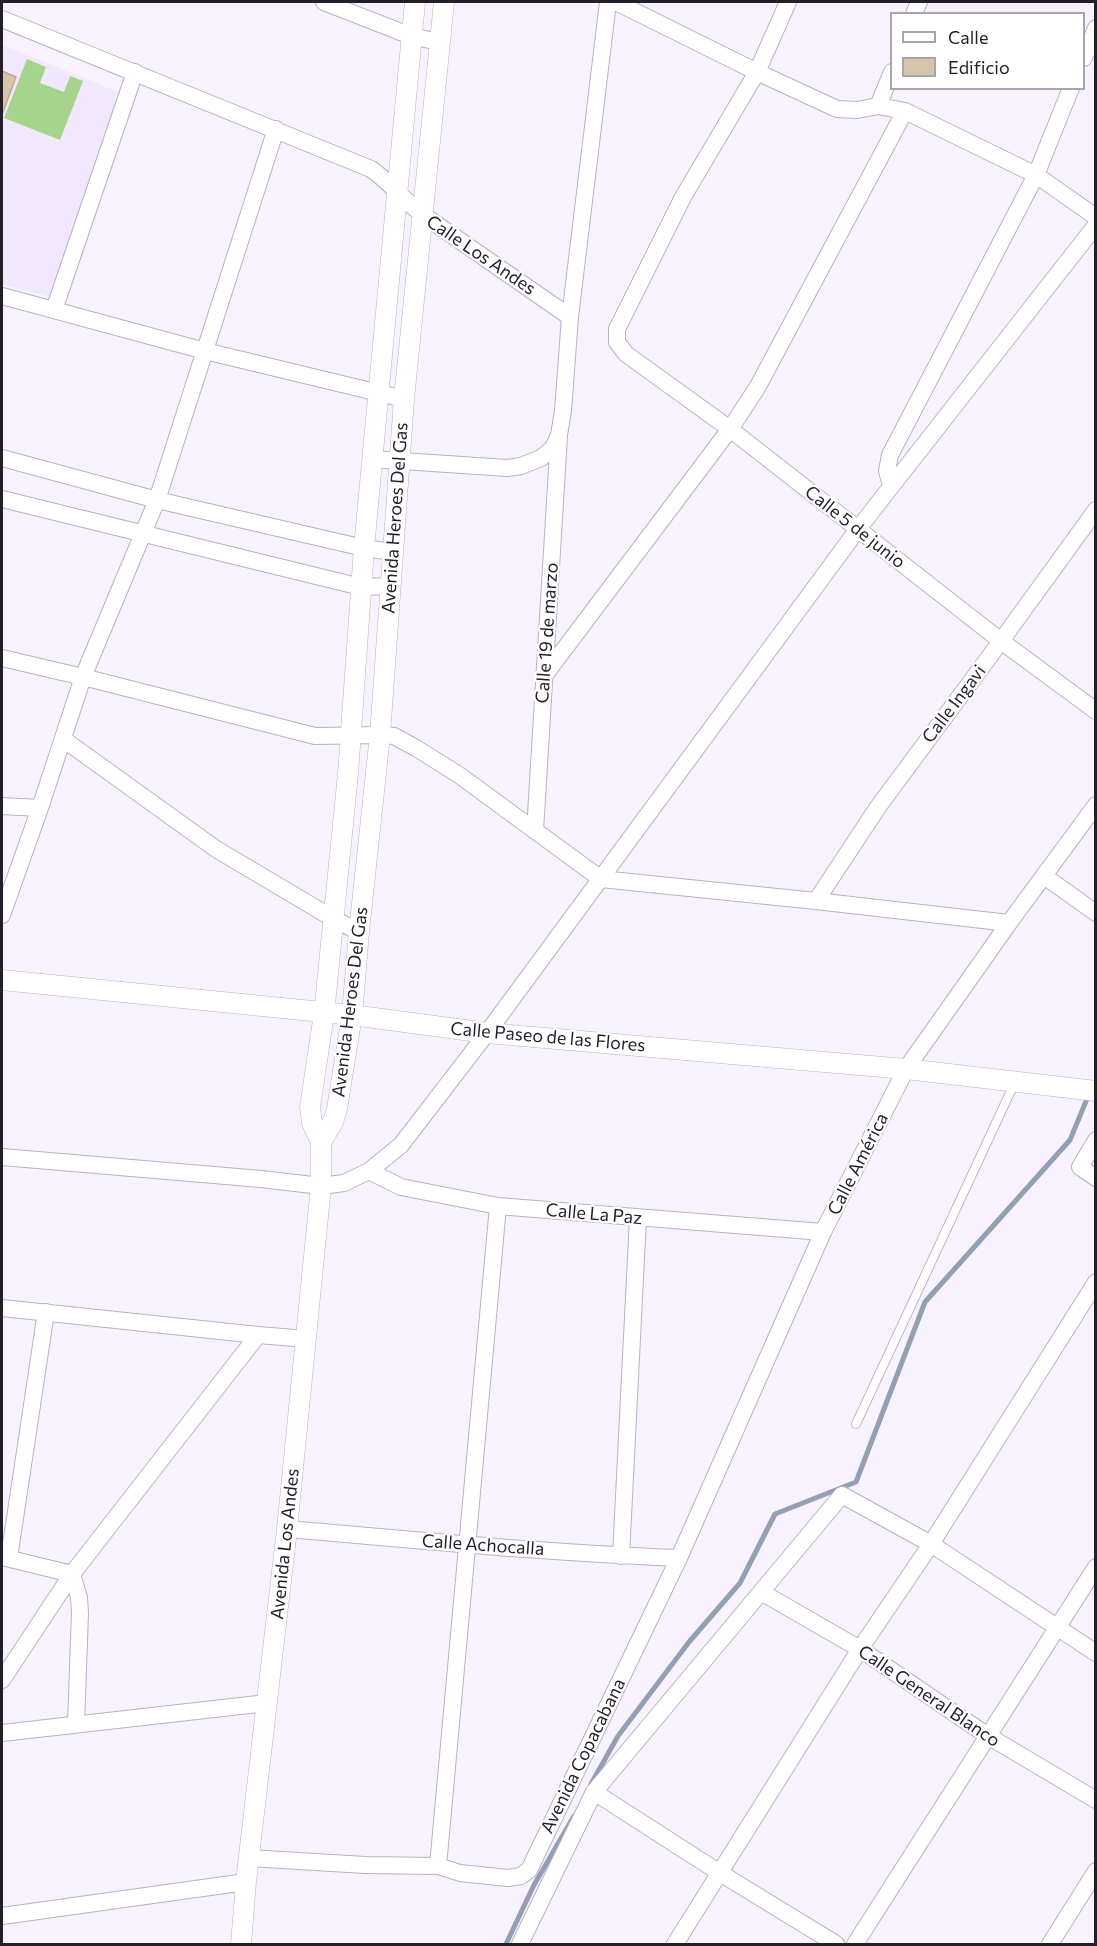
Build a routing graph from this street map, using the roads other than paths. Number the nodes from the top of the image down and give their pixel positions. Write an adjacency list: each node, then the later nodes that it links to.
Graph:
1 (324, 2): 9 (street)
2 (415, 2): 9 (street, Avenida Heroes Del Gas)
3 (444, 2): 10 (street, Avenida Heroes Del Gas)
4 (608, 2): 26 (street, Calle 19 de marzo)
5 (616, 2): 13 (street)
6 (788, 2): 13 (street)
7 (2, 19): 12 (street, Calle Los Andes)
8 (1095, 28): 11 (street)
9 (411, 36): 10 (street); 20 (street, Avenida Heroes Del Gas)
10 (439, 42): 21 (street, Avenida Heroes Del Gas)
11 (1089, 52)
12 (135, 72): 18 (street, Calle Los Andes); 25 (street)
13 (757, 72): 16 (street); 30 (street, Calle 5 de junio)
14 (890, 75): 16 (street)
15 (1070, 90): 19 (street)
16 (878, 106): 17 (street)
17 (905, 111): 19 (street); 30 (street)
18 (276, 129): 20 (street, Calle Los Andes); 27 (street)
19 (1036, 175): 22 (street); 35 (street)
20 (396, 190): 21 (street, Calle Los Andes); 28 (street, Avenida Heroes Del Gas)
21 (423, 215): 26 (street, Calle Los Andes); 29 (street, Avenida Heroes Del Gas)
22 (1095, 217)
23 (1095, 225): 35 (street)
24 (2, 296): 25 (street)
25 (54, 310): 27 (street)
26 (570, 316): 31 (street, Calle 19 de marzo)
27 (205, 351): 28 (street); 37 (street)
28 (378, 394): 29 (street); 33 (street, Avenida Heroes Del Gas)
29 (404, 399): 34 (street, Avenida Heroes Del Gas)
30 (730, 429): 39 (street, Calle 5 de junio); 47 (street)
31 (559, 435): 34 (street); 47 (street, Calle 19 de marzo)
32 (2, 458): 37 (street)
33 (372, 459): 34 (street); 41 (street, Avenida Heroes Del Gas)
34 (398, 462): 42 (street, Avenida Heroes Del Gas)
35 (891, 485): 39 (street)
36 (2, 499): 40 (street)
37 (157, 500): 40 (street); 41 (street)
38 (1095, 510): 45 (street, Calle Ingavi)
39 (858, 529): 45 (street, Calle 5 de junio); 58 (street)
40 (143, 534): 44 (street); 48 (street)
41 (363, 548): 42 (street); 44 (street, Avenida Heroes Del Gas)
42 (392, 552): 43 (street, Avenida Heroes Del Gas)
43 (390, 586): 44 (street); 51 (street, Avenida Heroes Del Gas)
44 (361, 587): 50 (street, Avenida Heroes Del Gas)
45 (1001, 641): 49 (street, Calle 5 de junio); 59 (street, Calle Ingavi)
46 (2, 658): 48 (street)
47 (544, 676): 56 (street, Calle 19 de marzo)
48 (83, 677): 50 (street); 52 (street)
49 (1095, 711)
50 (351, 735): 51 (street); 62 (street, Avenida Heroes Del Gas)
51 (380, 735): 56 (street); 64 (street, Avenida Heroes Del Gas)
52 (63, 739): 55 (street); 62 (street)
53 (1095, 805): 57 (street, Calle América)
54 (2, 806): 55 (street)
55 (40, 808): 61 (street)
56 (535, 831): 58 (street)
57 (1044, 876): 60 (street); 63 (street, Calle América)
58 (601, 879): 59 (street); 68 (street)
59 (816, 901): 63 (street)
60 (1095, 913)
61 (2, 915)
62 (334, 919): 64 (street); 66 (street, Avenida Heroes Del Gas)
63 (1008, 923): 69 (street, Calle América)
64 (359, 932): 67 (street, Avenida Heroes Del Gas)
65 (2, 980): 66 (street, Calle Paseo de las Flores)
66 (324, 1014): 67 (street, Calle Paseo de las Flores); 73 (street, Avenida Heroes Del Gas)
67 (352, 1015): 68 (street, Calle Paseo de las Flores); 73 (street, Avenida Heroes Del Gas)
68 (487, 1033): 69 (street, Calle Paseo de las Flores); 75 (street)
69 (906, 1069): 70 (street, Calle Paseo de las Flores); 80 (street, Calle América)
70 (1015, 1081): 71 (street, Calle Paseo de las Flores); 86 (lane)
71 (1095, 1091)
72 (1095, 1140): 76 (street)
73 (321, 1142): 77 (street, Avenida Los Andes)
74 (2, 1157): 77 (street)
75 (369, 1171): 77 (street); 78 (street, Calle La Paz)
76 (1095, 1178)
77 (321, 1186): 85 (street, Avenida Los Andes)
78 (498, 1206): 79 (street, Calle La Paz); 89 (street)
79 (638, 1218): 80 (street, Calle La Paz); 90 (street)
80 (823, 1232): 92 (street, Calle América)
81 (1095, 1282): 88 (street)
82 (2, 1308): 83 (street)
83 (46, 1312): 84 (street); 91 (street)
84 (258, 1335): 85 (street); 94 (street)
85 (307, 1339): 87 (street, Avenida Los Andes)
86 (856, 1424)
87 (287, 1529): 89 (street, Calle Achocalla); 100 (street, Avenida Los Andes)
88 (931, 1544): 95 (street); 96 (street); 97 (street)
89 (467, 1545): 90 (street, Calle Achocalla); 107 (street)
90 (621, 1556): 92 (street, Calle Achocalla)
91 (5, 1558): 94 (street)
92 (679, 1558): 107 (street, Avenida Copacabana)
93 (1095, 1567): 96 (street)
94 (72, 1574): 99 (street); 101 (street)
95 (762, 1592): 97 (street, Calle General Blanco); 104 (street)
96 (1056, 1628): 98 (street); 103 (street)
97 (860, 1649): 103 (street, Calle General Blanco); 109 (street)
98 (1095, 1653)
99 (2, 1680)
100 (267, 1703): 101 (street); 106 (street, Avenida Los Andes)
101 (76, 1724): 102 (street)
102 (2, 1733)
103 (988, 1736): 105 (street, Calle General Blanco); 116 (street)
104 (594, 1792): 109 (street); 113 (street)
105 (1095, 1800)
106 (249, 1858): 107 (street, Avenida Copacabana); 110 (street, Avenida Los Andes)
107 (438, 1866)
108 (1095, 1871): 117 (street)
109 (720, 1873): 114 (street); 115 (street)
110 (246, 1882): 111 (street); 112 (street, Avenida Los Andes)
111 (2, 1916)
112 (241, 1944)
113 (520, 1944)
114 (675, 1944)
115 (836, 1944)
116 (855, 1944)
117 (1050, 1944)

